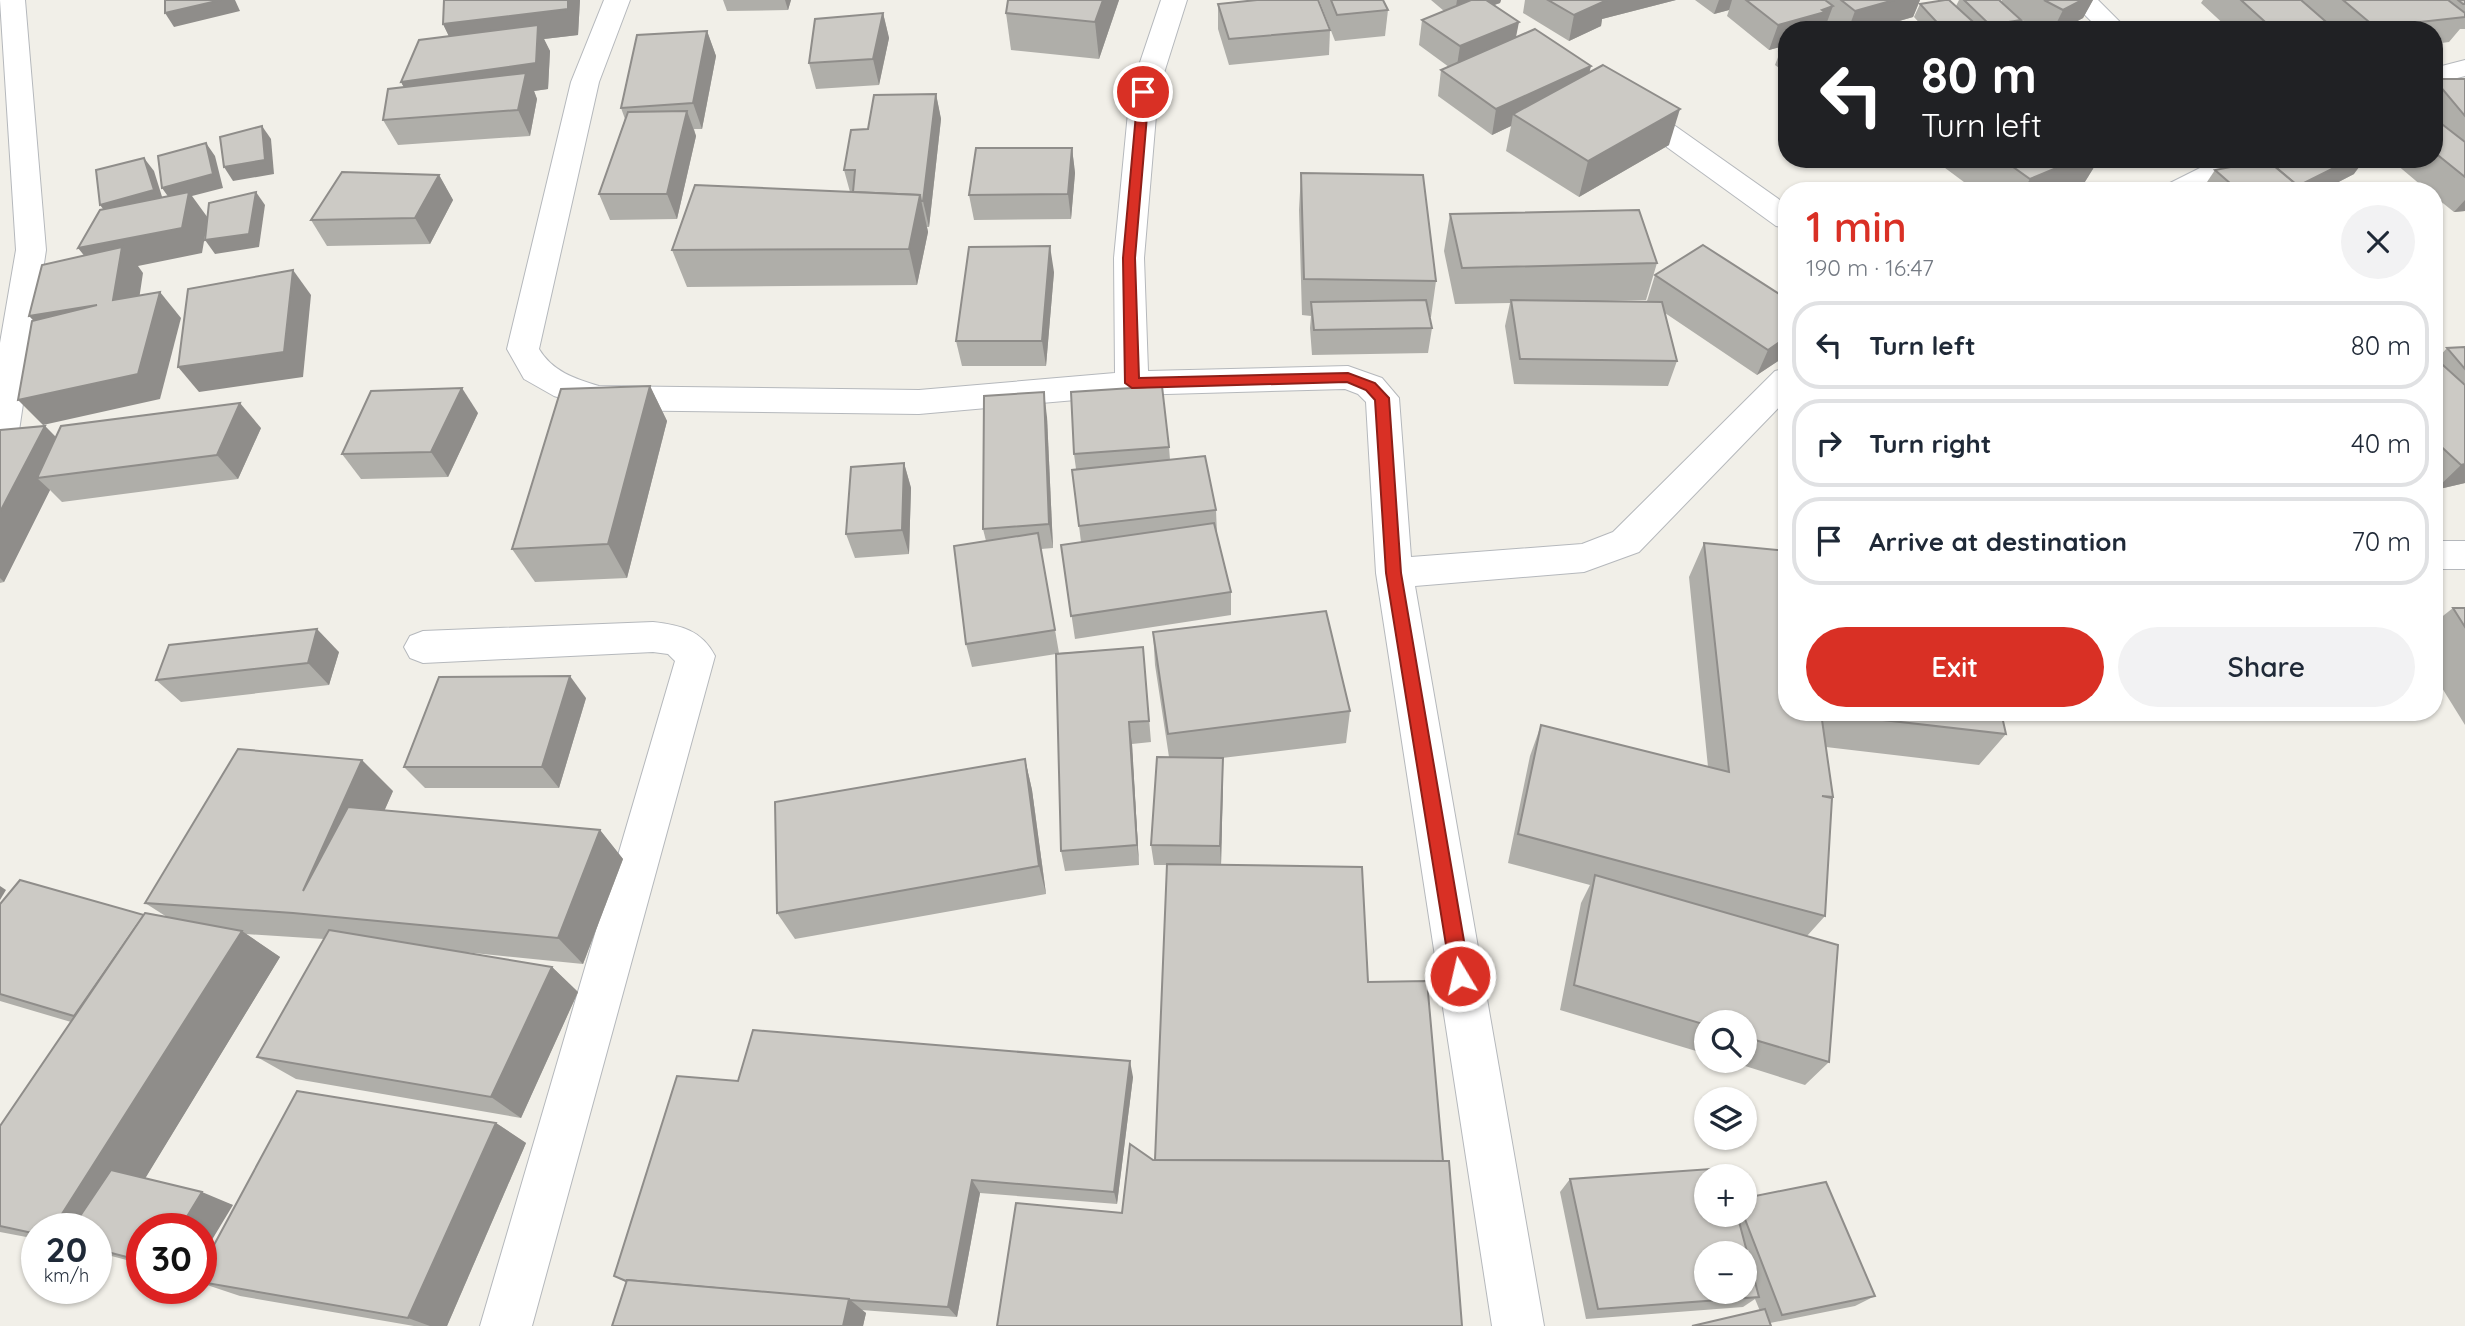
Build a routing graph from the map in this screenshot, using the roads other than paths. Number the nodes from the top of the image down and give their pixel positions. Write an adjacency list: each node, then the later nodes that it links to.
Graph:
1 (12, 0): 12 (street)
2 (617, 0): 14 (street)
3 (1174, 0): 14 (street)
4 (2083, 0): 5 (street)
5 (2105, 21)
6 (2465, 68): 7 (street)
7 (2443, 74)
8 (1602, 88): 11 (street)
9 (2223, 168): 10 (street)
10 (2194, 182)
11 (1778, 213)
12 (31, 250): 13 (street); 16 (street)
13 (0, 260)
14 (1132, 383): 19 (street)
15 (1778, 388): 19 (street)
16 (0, 444)
17 (2443, 555): 18 (street)
18 (2465, 555)
19 (1394, 573): 22 (street)
20 (423, 647): 21 (street)
21 (506, 1326)
22 (1518, 1326)

